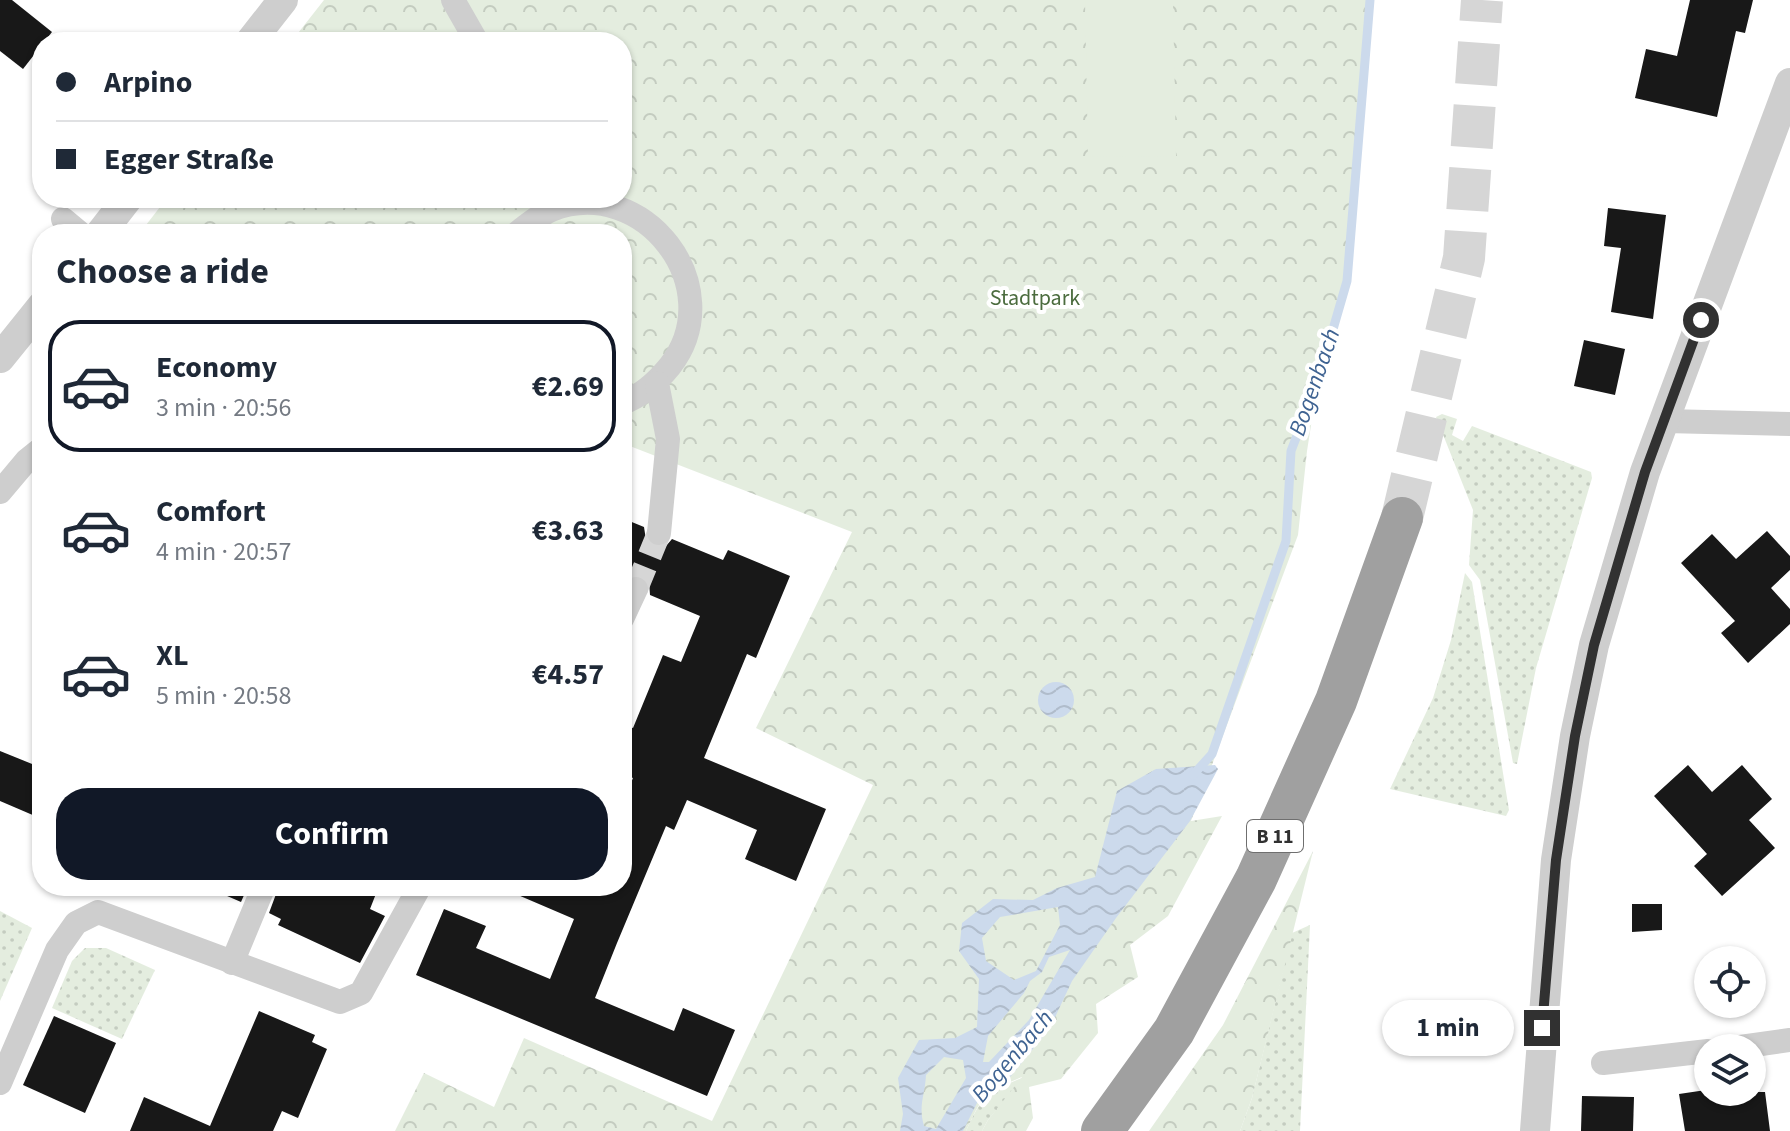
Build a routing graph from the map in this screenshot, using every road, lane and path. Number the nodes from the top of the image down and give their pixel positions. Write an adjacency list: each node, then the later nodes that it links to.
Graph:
1 (283, 0): 3 (street)
2 (453, 0): 4 (street)
3 (258, 32)
4 (471, 32)
5 (1790, 83): 13 (street)
6 (120, 208): 8 (street)
7 (616, 208): 11 (street)
8 (108, 224)
9 (32, 318): 10 (street)
10 (0, 358)
11 (657, 383): 12 (street); 18 (street)
12 (632, 397)
13 (1665, 421): 14 (street); 30 (street)
14 (1790, 424)
15 (32, 456): 16 (street)
16 (0, 492)
17 (1402, 518): 29 (highway, B 11)
18 (659, 533)
19 (636, 589): 20 (street)
20 (632, 598)
21 (260, 896): 23 (street)
22 (414, 896): 23 (street)
23 (232, 963): 28 (street)
24 (1790, 1040): 25 (street)
25 (1766, 1043)
26 (1694, 1053): 27 (street)
27 (1603, 1063)
28 (0, 1083)
29 (1102, 1131)
30 (1535, 1131)

